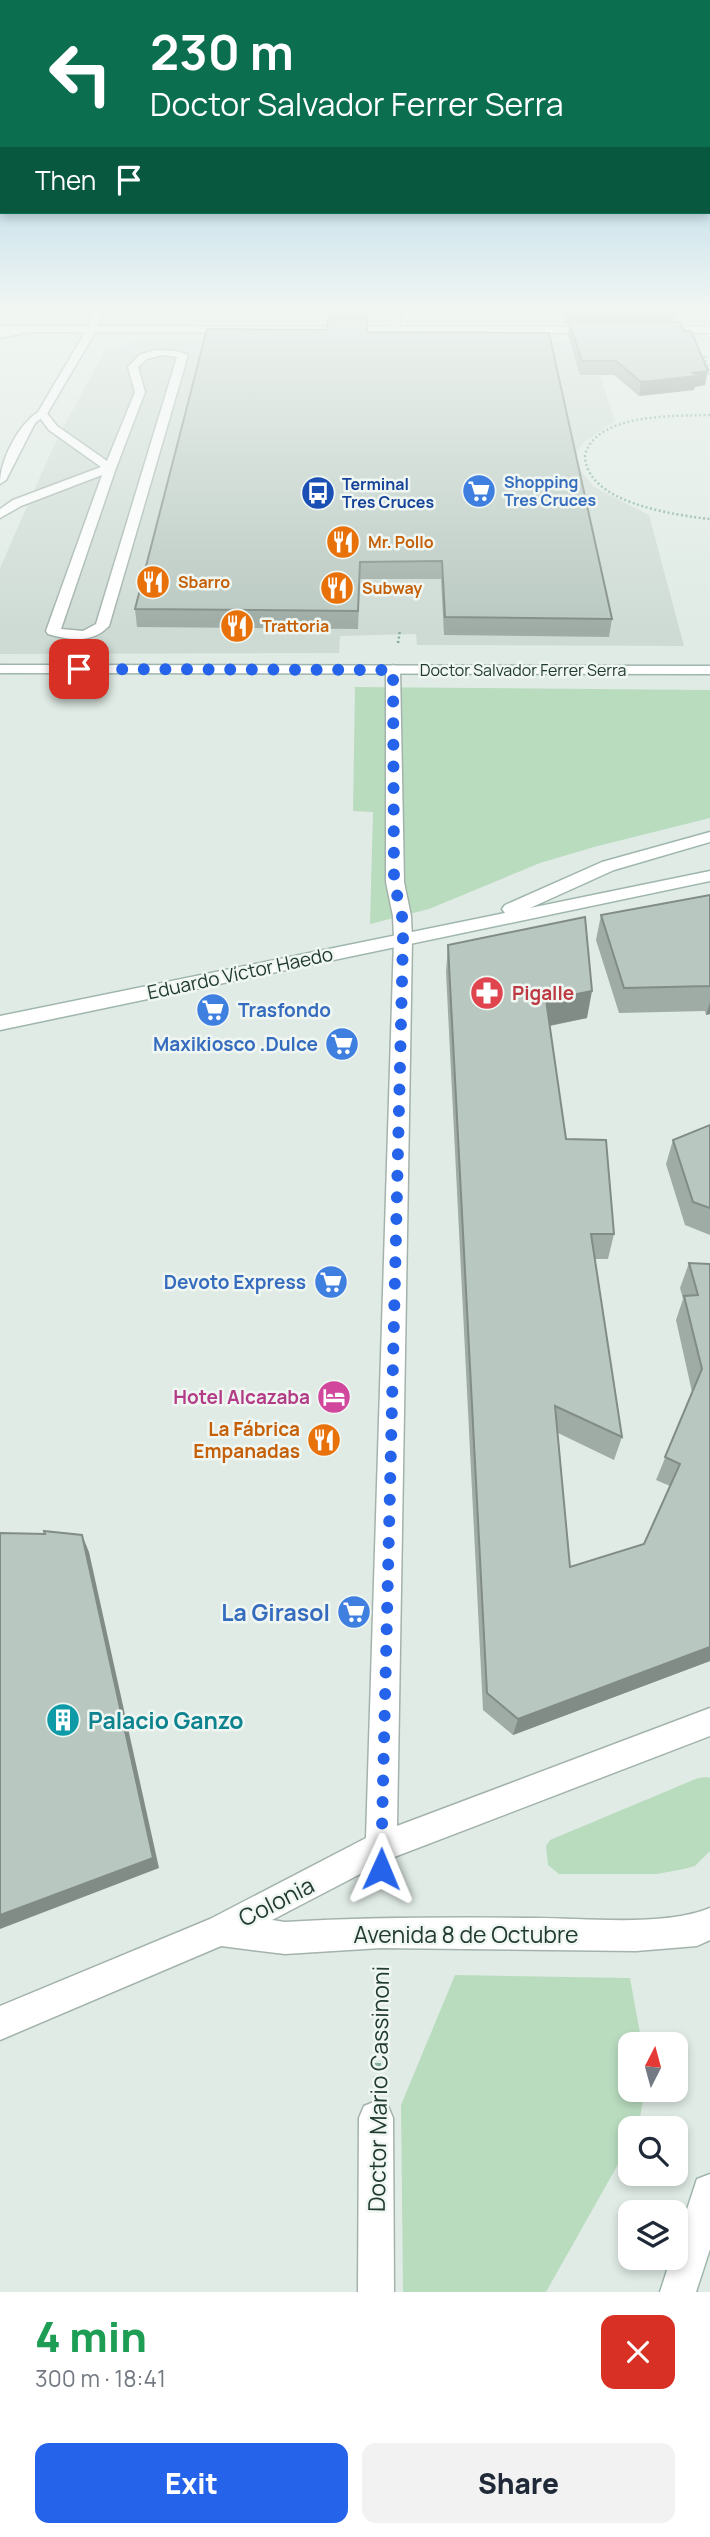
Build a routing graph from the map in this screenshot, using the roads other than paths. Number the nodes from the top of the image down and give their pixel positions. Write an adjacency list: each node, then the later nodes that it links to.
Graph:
1 (39, 416): 5 (street)
2 (44, 416): 6 (street)
3 (131, 416): 6 (street)
4 (165, 416): 6 (street)
5 (5, 463): 7 (street)
6 (110, 468): 8 (street)
7 (0, 480)
8 (0, 514)
9 (0, 669): 10 (street, Doctor Salvador Ferrer Serra)
10 (393, 670): 11 (street, Doctor Salvador Ferrer Serra); 15 (street)
11 (710, 670)
12 (710, 837): 14 (street, Eduardo Víctor Haedo)
13 (710, 876): 14 (street, Eduardo Víctor Haedo)
14 (480, 923): 15 (street, Eduardo Víctor Haedo)
15 (403, 939): 16 (street, Eduardo Víctor Haedo); 18 (street)
16 (0, 1023)
17 (710, 1722): 18 (street, Colonia)
18 (381, 1847): 20 (street, Colonia)
19 (710, 1924): 20 (street, Avenida 8 de Octubre)
20 (221, 1930): 21 (street, Colonia)
21 (0, 2023)
22 (376, 2118): 24 (street, Doctor Mario Cassinoni)
23 (710, 2192): 25 (street)
24 (376, 2292)
25 (678, 2292)

